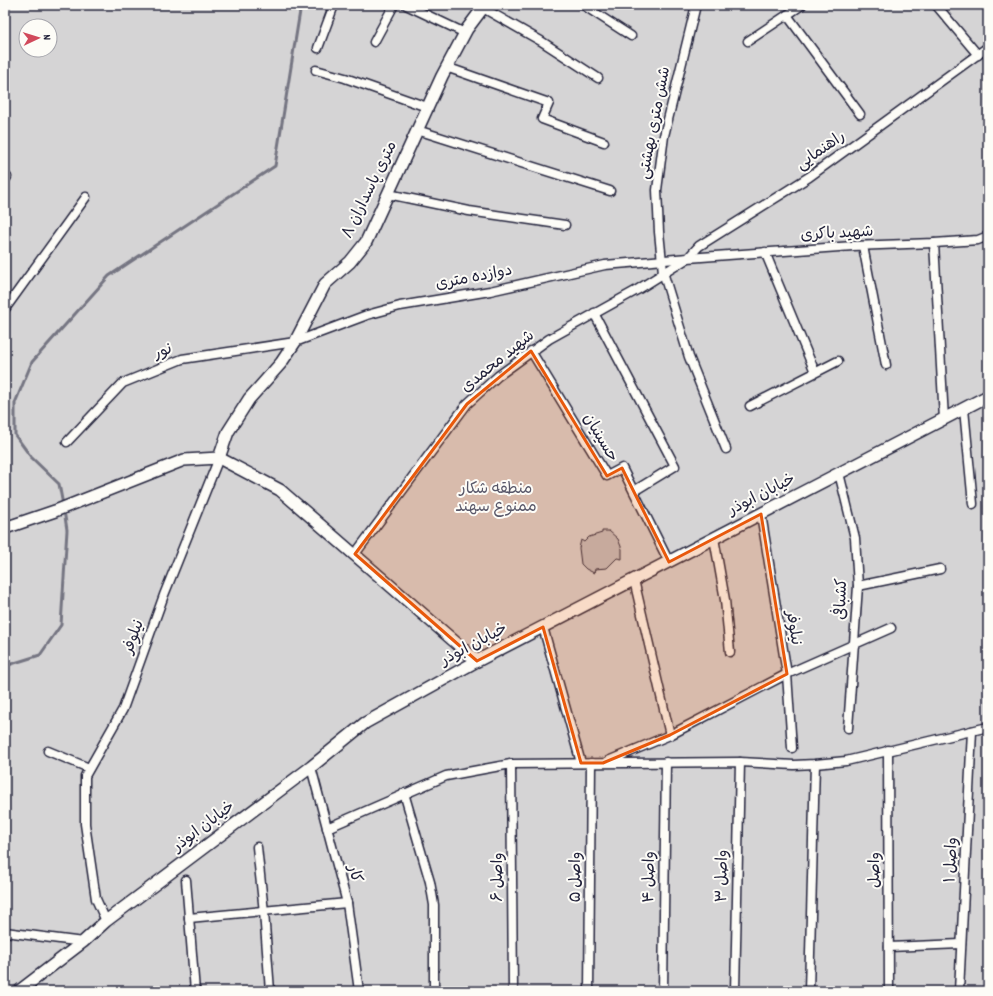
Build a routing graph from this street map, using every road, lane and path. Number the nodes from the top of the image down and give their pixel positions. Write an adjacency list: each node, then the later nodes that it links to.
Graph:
1 (334, 5): 15 (street)
2 (394, 5): 13 (street)
3 (406, 5): 10 (street)
4 (583, 5): 11 (street)
5 (696, 5): 33 (street, شش متری بهشتی)
6 (802, 5): 9 (street)
7 (936, 5): 16 (street)
8 (484, 6): 10 (main road, ۸ متری پاسداران); 19 (street)
9 (787, 15): 12 (street); 21 (street)
10 (465, 33): 17 (main road, ۸ متری پاسداران)
11 (631, 36)
12 (748, 41)
13 (374, 42)
14 (988, 47): 16 (street, راهنمایی)
15 (318, 48)
16 (978, 55): 32 (street, راهنمایی)
17 (446, 68): 20 (main road, ۸ متری پاسداران); 23 (street)
18 (316, 70): 20 (street)
19 (598, 78)
20 (427, 107): 22 (main road, ۸ متری پاسداران)
21 (860, 114)
22 (417, 130): 24 (street); 25 (main road, ۸ متری پاسداران)
23 (604, 142)
24 (610, 192)
25 (388, 194): 27 (street); 37 (main road, ۸ متری پاسداران)
26 (86, 197): 35 (street)
27 (564, 225)
28 (988, 236): 29 (street, شهید باکری)
29 (934, 243): 30 (street, شهید باکری); 45 (street)
30 (863, 246): 31 (street, شهید باکری); 40 (street)
31 (766, 252): 32 (street, شهید باکری); 41 (street)
32 (688, 258): 33 (street); 34 (street, شهید محمدی)
33 (662, 259): 34 (street, شش متری بهشتی); 37 (street, دوازده متری)
34 (663, 272): 36 (street, شهید محمدی); 47 (street, شش متری بهشتی)
35 (5, 309)
36 (594, 313): 38 (street, شهید محمدی); 50 (street)
37 (295, 342): 46 (street, نور); 48 (main road, ۸ متری پاسداران)
38 (532, 351): 50 (street, حسینیان); 55 (street, شهید محمدی)
39 (838, 361): 41 (street)
40 (886, 365)
41 (815, 372): 43 (street)
42 (988, 396): 44 (main road, خیابان ابوذر)
43 (750, 406)
44 (964, 409): 45 (main road, خیابان ابوذر); 51 (street)
45 (944, 419): 49 (main road, خیابان ابوذر)
46 (67, 442)
47 (726, 449)
48 (219, 458): 53 (main road); 55 (main road); 81 (street, نیلوفر)
49 (839, 473): 52 (main road, خیابان ابوذر); 59 (street, کشبافی)
50 (634, 491): 56 (street, حسینیان)
51 (973, 504)
52 (761, 514): 54 (main road, خیابان ابوذر); 65 (street, نیلوفر)
53 (5, 528)
54 (714, 538): 56 (main road, خیابان ابوذر); 63 (street)
55 (355, 554): 64 (main road)
56 (669, 562): 58 (main road, خیابان ابوذر)
57 (940, 569): 59 (street)
58 (634, 580): 60 (main road, خیابان ابوذر); 69 (street)
59 (858, 586): 62 (street, کشبافی)
60 (543, 627): 64 (main road, خیابان ابوذر); 75 (street)
61 (891, 628): 62 (street)
62 (854, 644): 65 (street); 67 (street, کشبافی)
63 (730, 652)
64 (477, 661): 80 (main road, خیابان ابوذر)
65 (786, 674): 69 (street); 70 (street, نیلوفر)
66 (988, 727): 68 (street)
67 (848, 728)
68 (972, 731): 71 (street); 92 (street, واصل ۱)
69 (670, 735): 77 (street)
70 (792, 748)
71 (888, 750): 79 (street); 93 (street, واصل)
72 (48, 751): 81 (street)
73 (666, 762): 74 (street); 77 (street); 101 (street, واصل ۴)
74 (740, 762): 79 (street); 102 (street, واصل ۳)
75 (581, 763): 76 (street); 78 (street)
76 (591, 763): 77 (street); 100 (street, واصل ۵)
77 (603, 763)
78 (511, 764): 82 (street); 99 (street, واصل ۶)
79 (815, 764): 103 (street)
80 (311, 767): 83 (street, کار); 89 (main road, خیابان ابوذر)
81 (89, 768): 89 (street, نیلوفر)
82 (404, 793): 83 (street); 98 (street)
83 (326, 828): 86 (street, کار)
84 (257, 847): 87 (street)
85 (186, 880): 88 (street)
86 (347, 903): 87 (street); 97 (street, کار)
87 (264, 912): 88 (street); 96 (street)
88 (189, 918): 95 (street)
89 (106, 921): 91 (main road, خیابان ابوذر)
90 (5, 932): 91 (street)
91 (83, 942): 94 (main road, خیابان ابوذر)
92 (961, 944): 93 (street); 105 (street, واصل ۱)
93 (889, 947): 104 (street, واصل)
94 (19, 991)
95 (195, 991)
96 (270, 991)
97 (360, 991)
98 (434, 991)
99 (513, 991)
100 (589, 991)
101 (663, 991)
102 (734, 991)
103 (809, 991)
104 (889, 991)
105 (959, 991)

